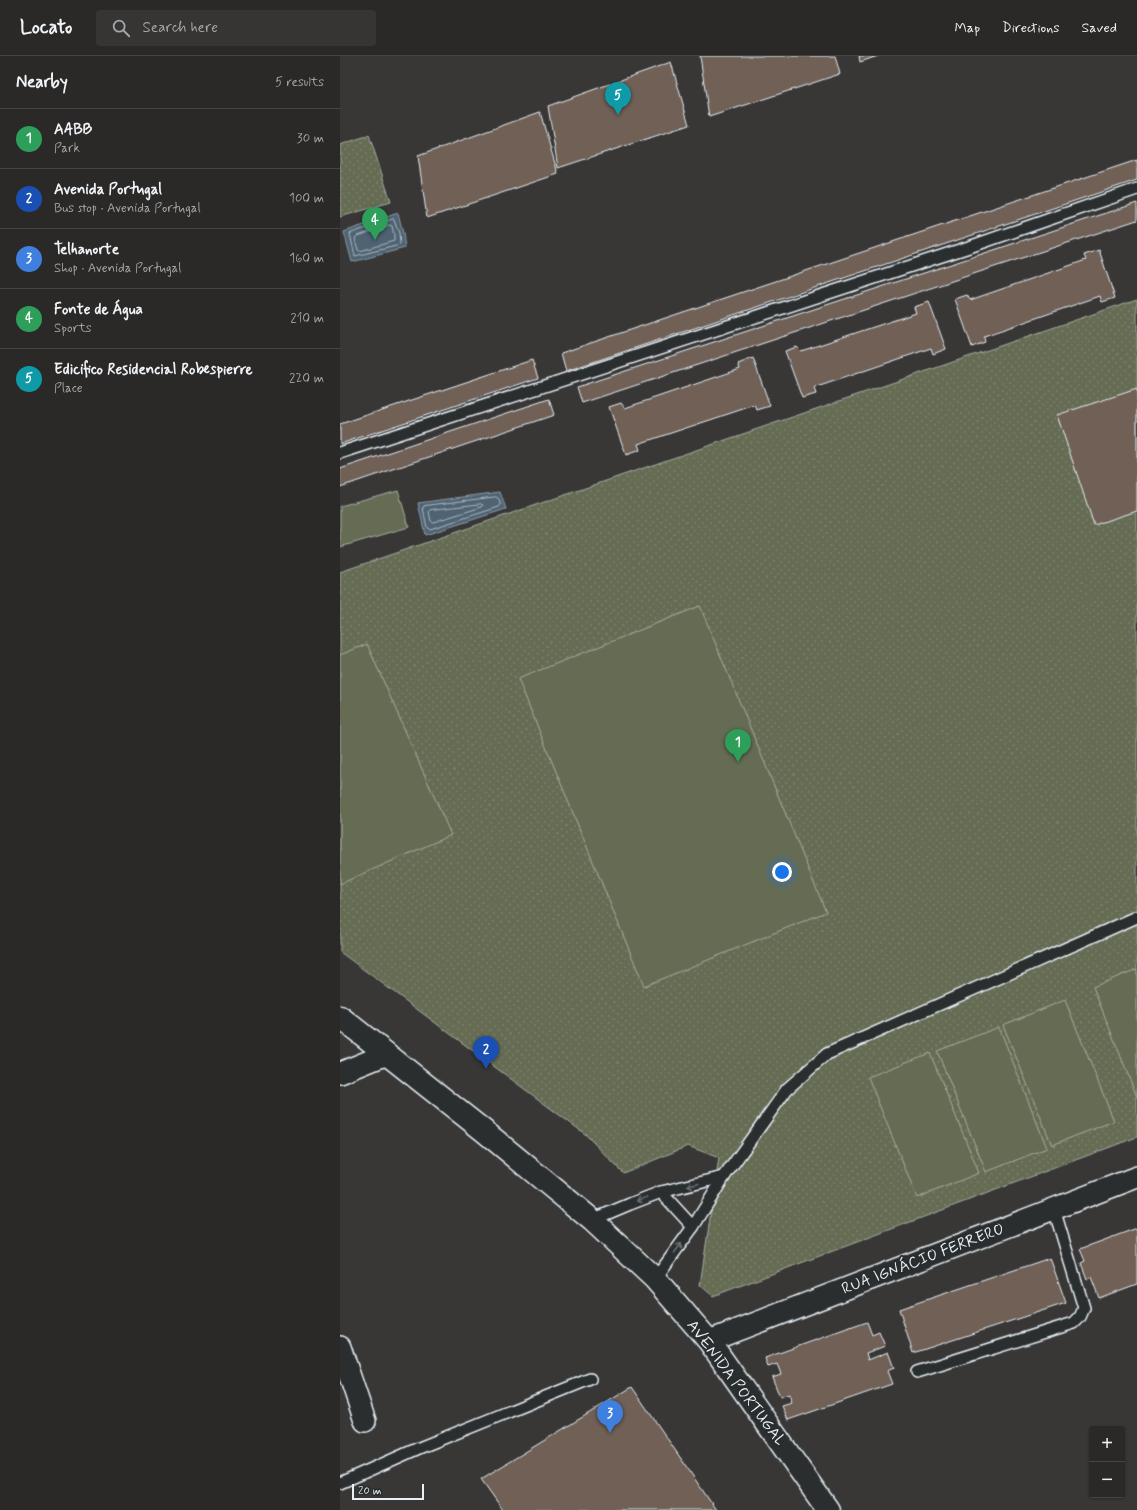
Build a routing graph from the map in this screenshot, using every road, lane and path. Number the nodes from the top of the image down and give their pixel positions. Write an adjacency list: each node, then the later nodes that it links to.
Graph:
1 (1137, 190): 2 (lane)
2 (340, 453)
3 (1137, 918): 7 (lane)
4 (340, 1017): 5 (street, AVENIDA PORTUGAL)
5 (387, 1054): 6 (street); 11 (street, AVENIDA PORTUGAL)
6 (340, 1073)
7 (724, 1177): 9 (lane, one-way to 9); 12 (lane)
8 (1137, 1177): 10 (street, RUA IGNÁCIO FERRERO)
9 (661, 1192): 11 (lane, one-way to 11); 12 (lane)
10 (1054, 1209): 14 (street, RUA IGNÁCIO FERRERO); 16 (lane)
11 (592, 1220): 13 (street, AVENIDA PORTUGAL)
12 (693, 1227): 13 (lane, one-way to 12)
13 (655, 1279): 14 (street, AVENIDA PORTUGAL)
14 (709, 1341): 20 (street, AVENIDA PORTUGAL)
15 (340, 1347): 18 (street)
16 (917, 1372)
17 (590, 1379): 19 (lane)
18 (365, 1421)
19 (340, 1483)
20 (828, 1510)

